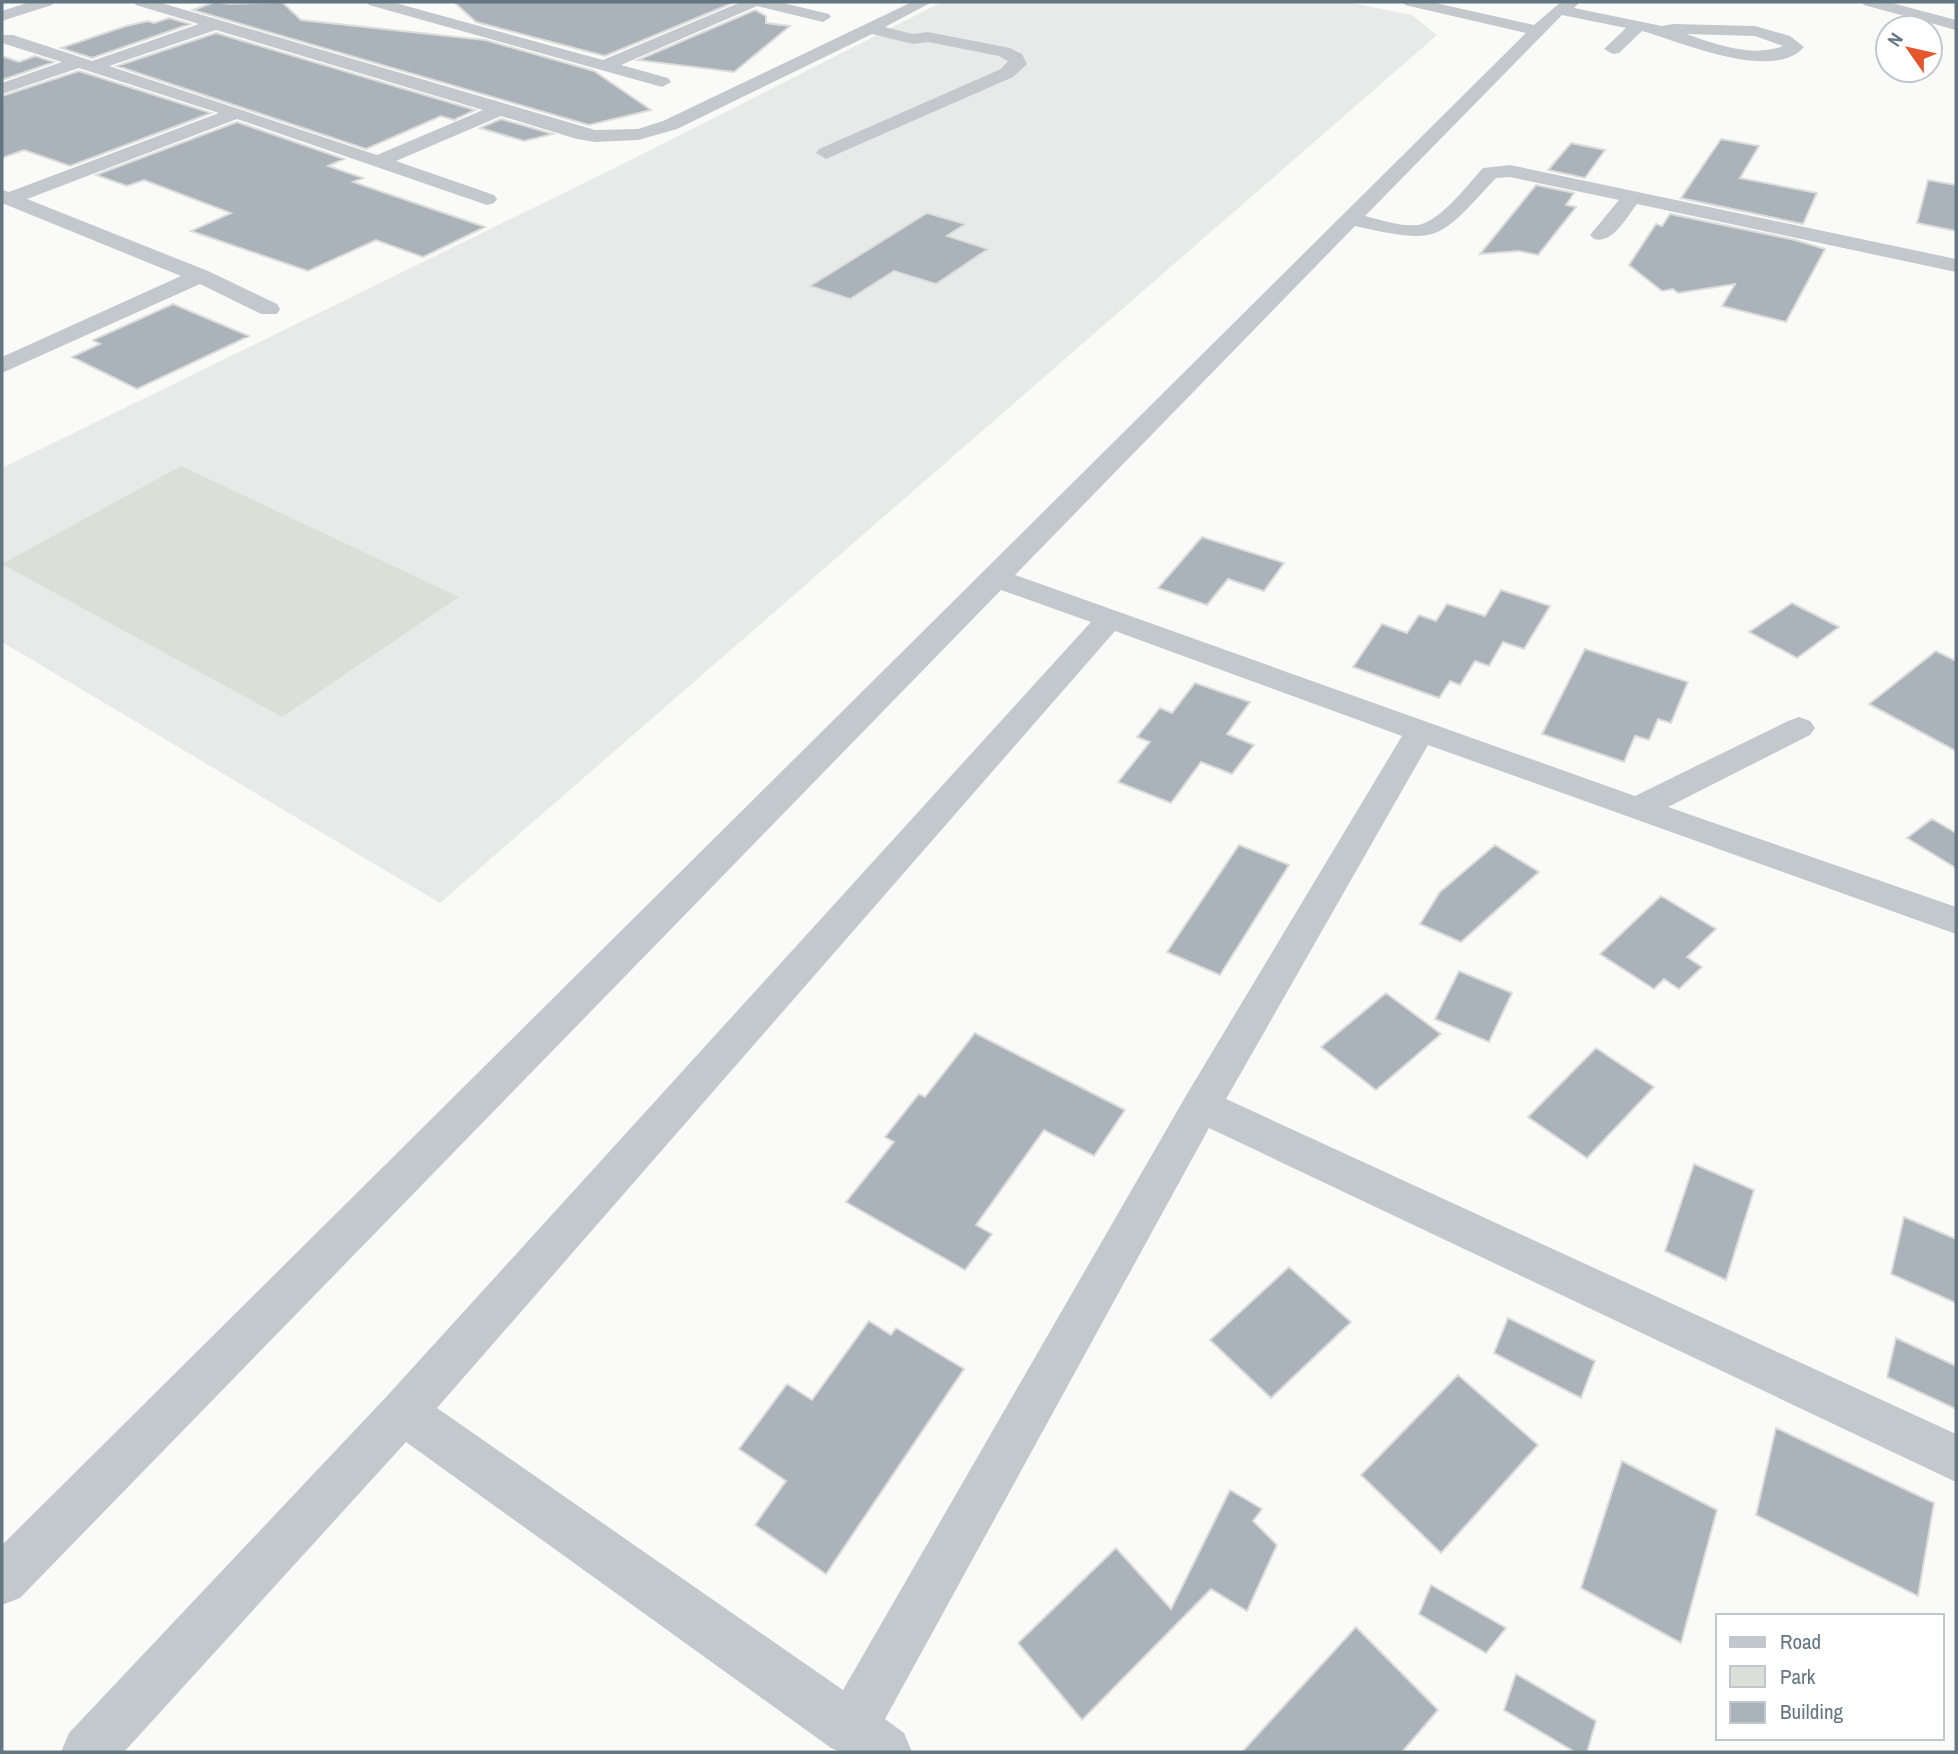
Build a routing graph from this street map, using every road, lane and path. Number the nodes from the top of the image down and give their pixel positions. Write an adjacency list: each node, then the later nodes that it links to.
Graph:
1 (46, 2): 8 (street)
2 (142, 2): 12 (street)
3 (375, 2): 20 (street)
4 (757, 2): 9 (street); 20 (street)
5 (924, 2): 13 (street)
6 (1411, 2): 10 (street)
7 (1870, 2): 14 (street)
8 (2, 16)
9 (824, 17)
10 (1490, 17): 11 (street); 11 (street)
11 (1550, 20): 15 (street); 30 (street)
12 (216, 24): 19 (street); 23 (street)
13 (876, 25): 23 (street); 25 (street)
14 (1956, 25)
15 (1637, 27): 16 (street); 18 (street)
16 (1660, 32): 16 (street)
17 (7, 39): 19 (street)
18 (1613, 49)
19 (87, 64): 22 (street); 24 (street)
20 (604, 66): 21 (street)
21 (662, 82)
22 (2, 89)
23 (500, 110): 26 (street)
24 (237, 113): 26 (street); 28 (street)
25 (826, 153)
26 (379, 161): 29 (street)
27 (1632, 197): 30 (street); 31 (street); 32 (street)
28 (5, 198): 33 (street)
29 (488, 199)
30 (1350, 219): 36 (street)
31 (1601, 235)
32 (1956, 266)
33 (200, 276): 34 (street); 35 (street)
34 (269, 309)
35 (2, 366)
36 (996, 578): 37 (street); 45 (street)
37 (1110, 619): 39 (street); 43 (street)
38 (1799, 728): 40 (street)
39 (1420, 732): 40 (street); 42 (street)
40 (1637, 809): 41 (street)
41 (1956, 921)
42 (1200, 1106): 44 (street); 46 (street)
43 (403, 1412): 46 (street); 47 (street)
44 (1956, 1458)
45 (2, 1580)
46 (868, 1740)
47 (88, 1752)

